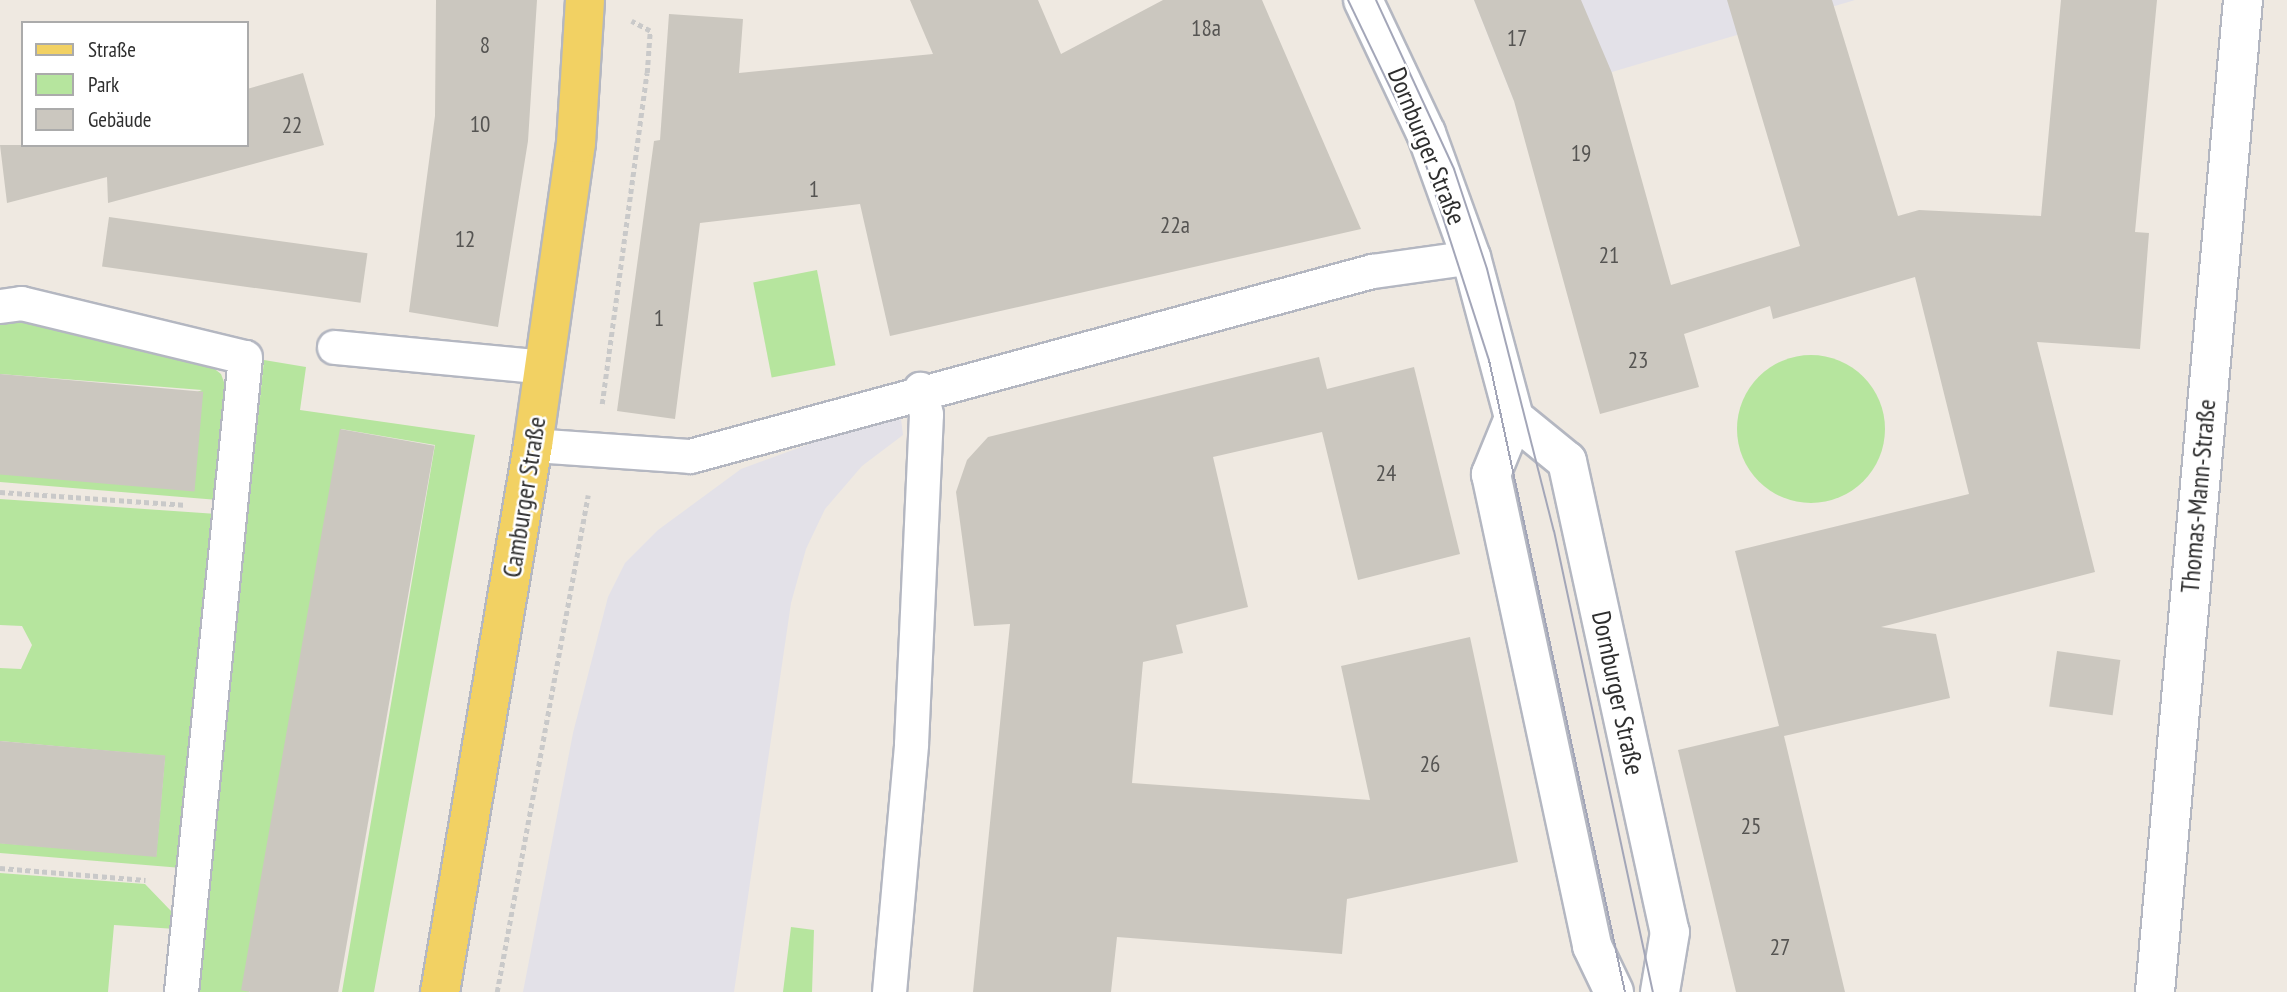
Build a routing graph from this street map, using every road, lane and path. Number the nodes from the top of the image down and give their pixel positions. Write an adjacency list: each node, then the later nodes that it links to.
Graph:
1 (585, 0): 7 (main road, Camburger Straße)
2 (1363, 0): 4 (street, Dornburger Straße)
3 (2243, 0): 20 (street, Thomas-Mann-Straße)
4 (1471, 257): 8 (lane); 9 (street, Dornburger Straße)
5 (0, 306): 12 (lane)
6 (334, 346): 7 (lane)
7 (544, 367): 10 (main road, Camburger Straße)
8 (920, 389): 10 (lane); 17 (lane)
9 (1514, 418): 18 (street); 19 (street, Dornburger Straße)
10 (533, 445): 16 (main road, Camburger Straße)
11 (0, 492): 12 (path)
12 (230, 509): 14 (lane)
13 (0, 868): 14 (path)
14 (192, 884): 15 (lane)
15 (181, 992)
16 (440, 992)
17 (890, 992)
18 (1614, 992)
19 (1660, 992)
20 (2155, 992)

